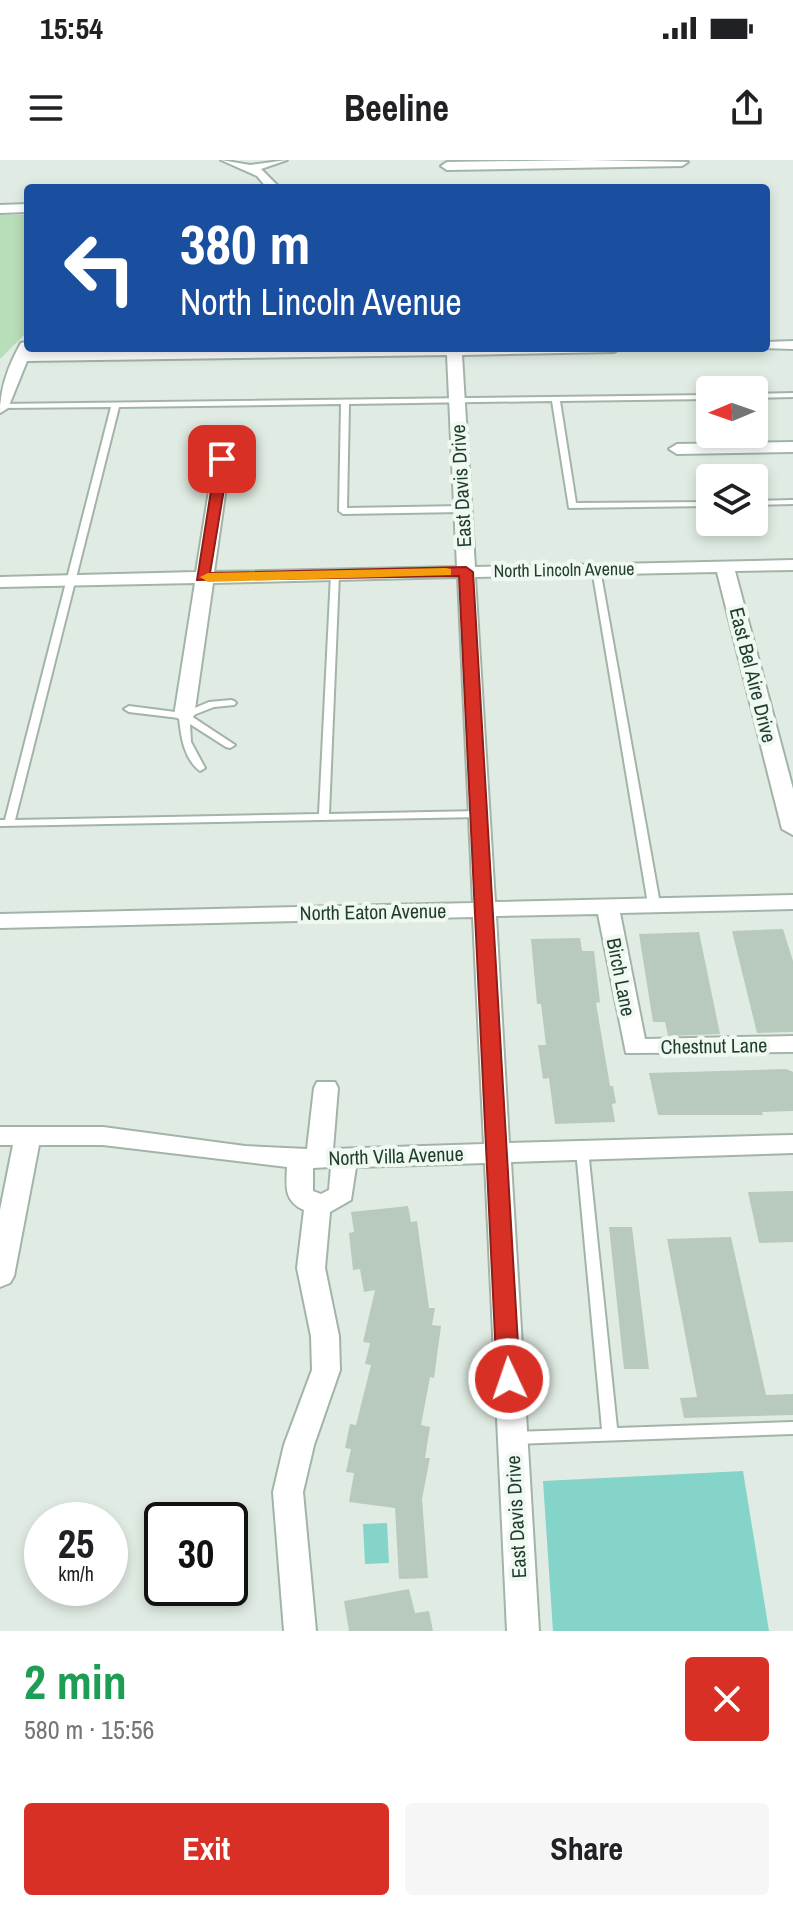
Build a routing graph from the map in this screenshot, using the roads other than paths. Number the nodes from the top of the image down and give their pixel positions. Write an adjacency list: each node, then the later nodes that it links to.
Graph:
1 (227, 160): 4 (street)
2 (281, 160): 4 (street)
3 (682, 162): 5 (street)
4 (251, 168): 6 (street)
5 (447, 168)
6 (269, 184)
7 (24, 208): 8 (street)
8 (0, 209)
9 (793, 345): 10 (street)
10 (770, 346)
11 (24, 351): 20 (street)
12 (454, 352): 16 (street, East Davis Drive)
13 (793, 395): 14 (lane)
14 (768, 396)
15 (696, 397): 17 (lane)
16 (457, 400): 17 (lane); 18 (lane); 27 (street, East Davis Drive)
17 (556, 400): 26 (lane)
18 (345, 401): 19 (lane); 27 (lane)
19 (116, 404): 20 (lane); 34 (lane)
20 (0, 407)
21 (793, 447): 22 (street)
22 (677, 449)
23 (222, 459): 33 (street)
24 (793, 502): 25 (lane)
25 (768, 503)
26 (696, 504)
27 (462, 509): 31 (street, East Davis Drive)
28 (793, 565): 29 (street, North Lincoln Avenue)
29 (725, 567): 30 (street, North Lincoln Avenue); 44 (street, East Bel Aire Drive)
30 (596, 569): 31 (street, North Lincoln Avenue); 46 (lane)
31 (466, 572): 32 (street, North Lincoln Avenue); 41 (street, East Davis Drive)
32 (335, 574): 33 (street, North Lincoln Avenue); 42 (lane)
33 (202, 577): 34 (street, North Lincoln Avenue); 38 (street)
34 (71, 580): 35 (street, North Lincoln Avenue); 43 (lane)
35 (0, 582)
36 (231, 703): 38 (lane)
37 (129, 709): 38 (lane)
38 (184, 716): 39 (lane); 40 (lane)
39 (230, 745)
40 (200, 768)
41 (480, 814): 42 (lane); 48 (street, East Davis Drive)
42 (324, 817): 43 (lane)
43 (5, 823)
44 (793, 829)
45 (793, 902): 46 (street, North Eaton Avenue)
46 (654, 904): 47 (street, North Eaton Avenue)
47 (608, 907): 48 (street, North Eaton Avenue); 51 (street, Birch Lane)
48 (483, 910): 49 (street, North Eaton Avenue); 57 (street, East Davis Drive)
49 (0, 921)
50 (793, 1044): 51 (street, Chestnut Lane)
51 (635, 1047)
52 (326, 1088): 58 (street)
53 (28, 1135): 54 (street, North Villa Avenue); 58 (street, North Villa Avenue); 60 (street)
54 (0, 1136)
55 (793, 1144): 56 (street, North Villa Avenue)
56 (582, 1150): 57 (street, North Villa Avenue); 62 (lane)
57 (496, 1153): 58 (street, North Villa Avenue); 63 (street, East Davis Drive)
58 (321, 1159): 59 (street); 59 (street)
59 (318, 1204): 64 (street)
60 (0, 1276)
61 (793, 1428): 62 (lane)
62 (610, 1434): 63 (lane)
63 (512, 1438): 65 (street, East Davis Drive)
64 (300, 1631)
65 (523, 1631)

